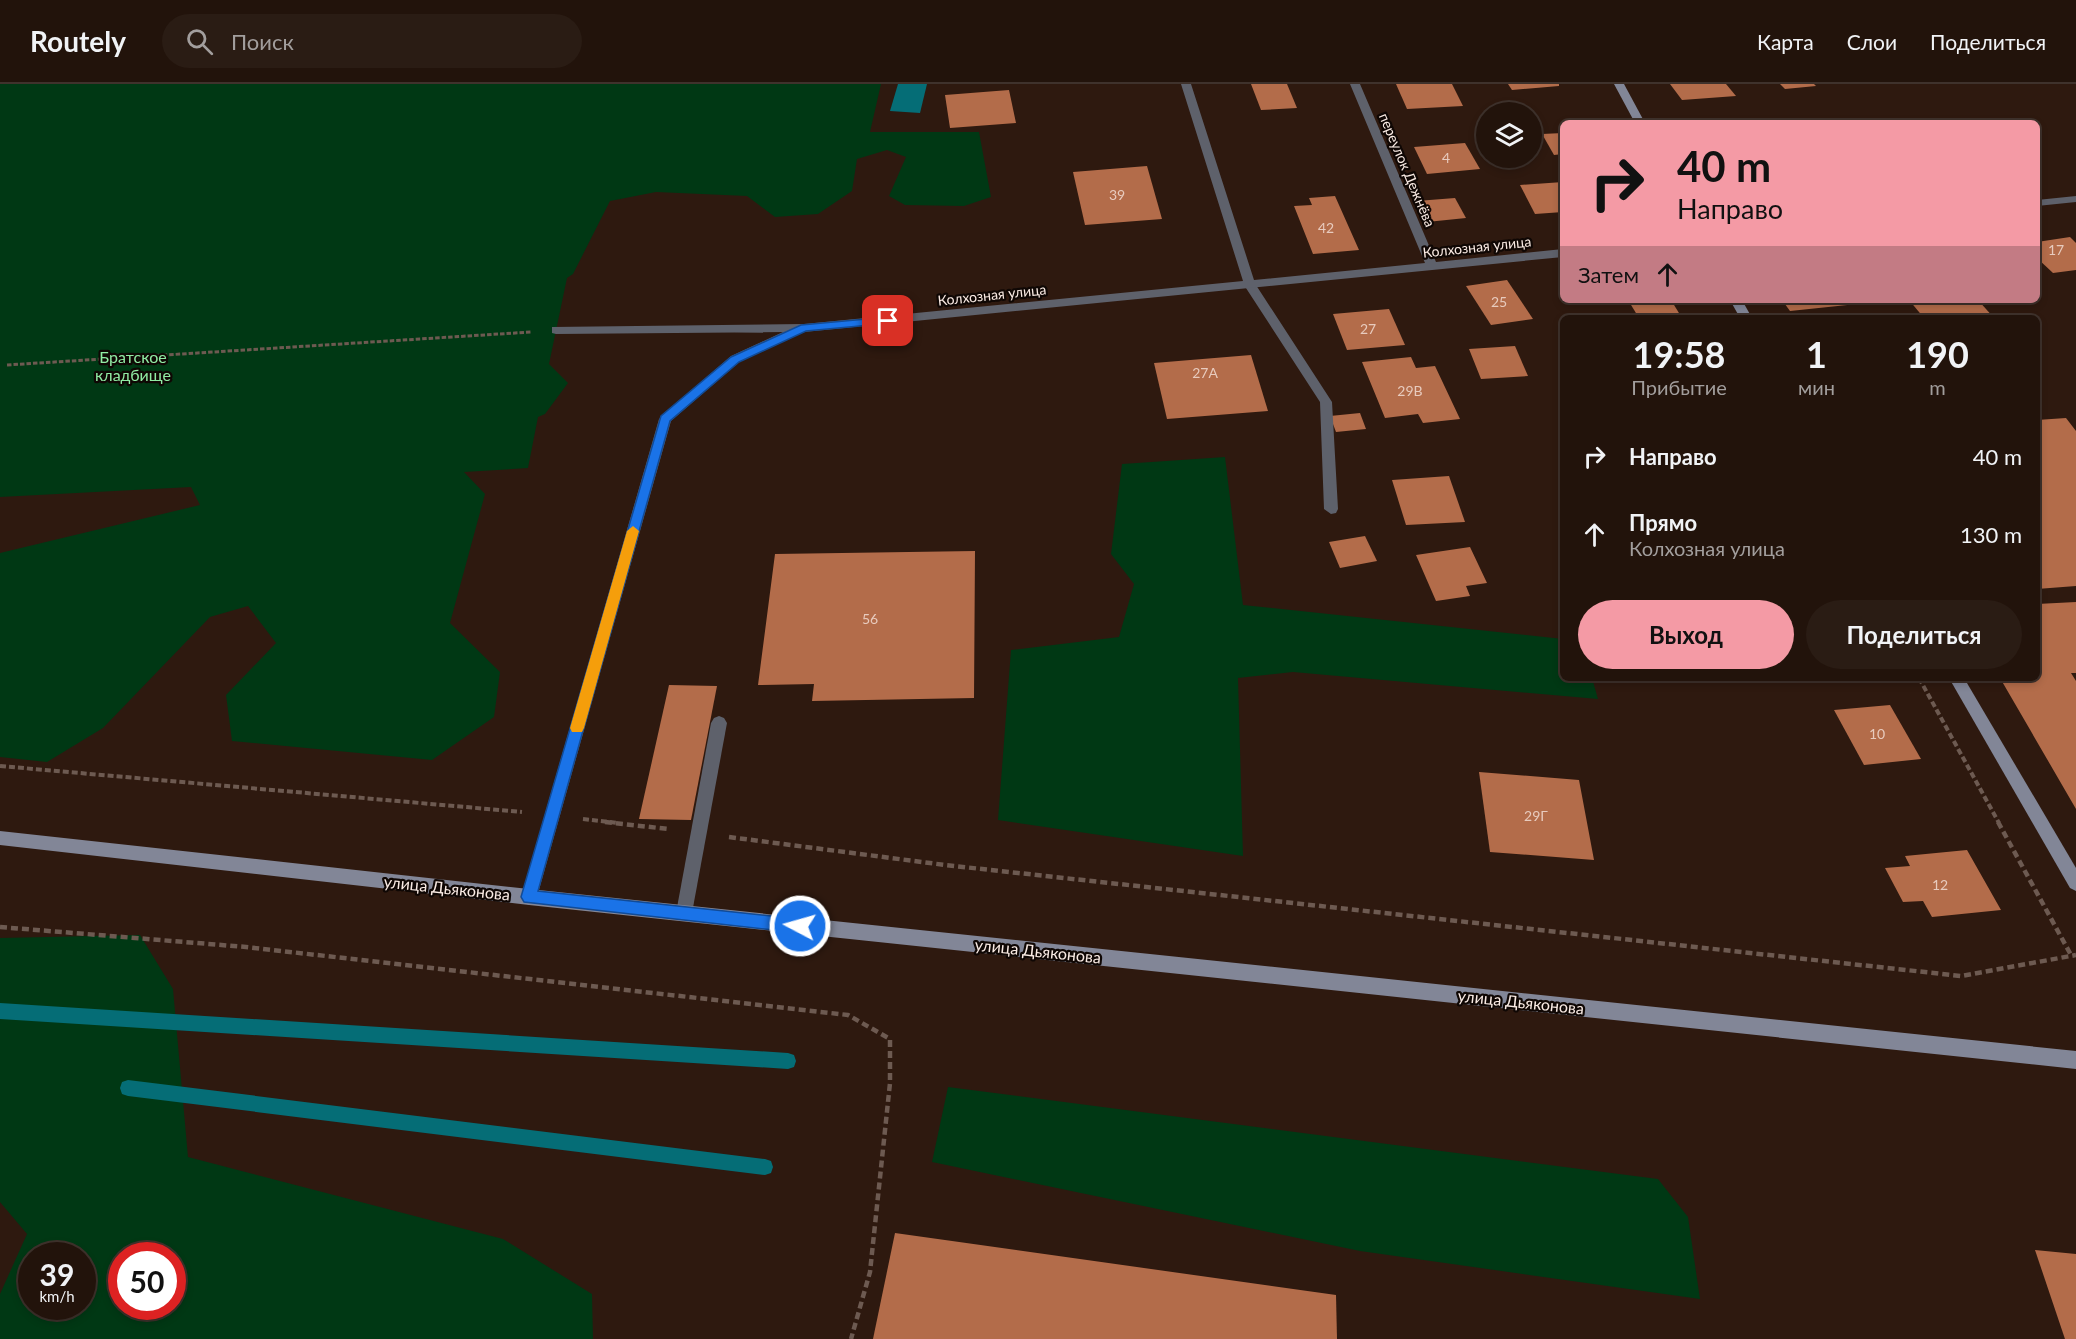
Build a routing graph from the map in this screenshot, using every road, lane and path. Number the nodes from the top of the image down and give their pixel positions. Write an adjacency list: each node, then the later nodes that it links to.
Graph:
1 (1186, 84): 9 (street)
2 (1355, 84): 8 (street, переулок Дежнёва)
3 (1619, 84): 4 (main road)
4 (1638, 120)
5 (2076, 200): 6 (street)
6 (2040, 203)
7 (1560, 253): 8 (street, Колхозная улица)
8 (1432, 267): 9 (street, Колхозная улица)
9 (1250, 285): 10 (street, Колхозная улица); 13 (street)
10 (804, 328): 11 (street, Колхозная улица); 18 (street)
11 (556, 330): 12 (path)
12 (7, 365)
13 (1331, 509)
14 (1921, 681): 25 (path)
15 (1958, 681): 21 (main road)
16 (719, 723): 19 (street)
17 (0, 766): 18 (path)
18 (552, 814): 19 (path); 22 (street)
19 (698, 833): 23 (street); 25 (path)
20 (0, 838): 22 (main road, улица Дьяконова)
21 (2076, 884)
22 (529, 897): 23 (main road, улица Дьяконова)
23 (684, 913): 26 (main road, улица Дьяконова)
24 (0, 927): 27 (path)
25 (2073, 955)
26 (2076, 1060)
27 (851, 1339)

